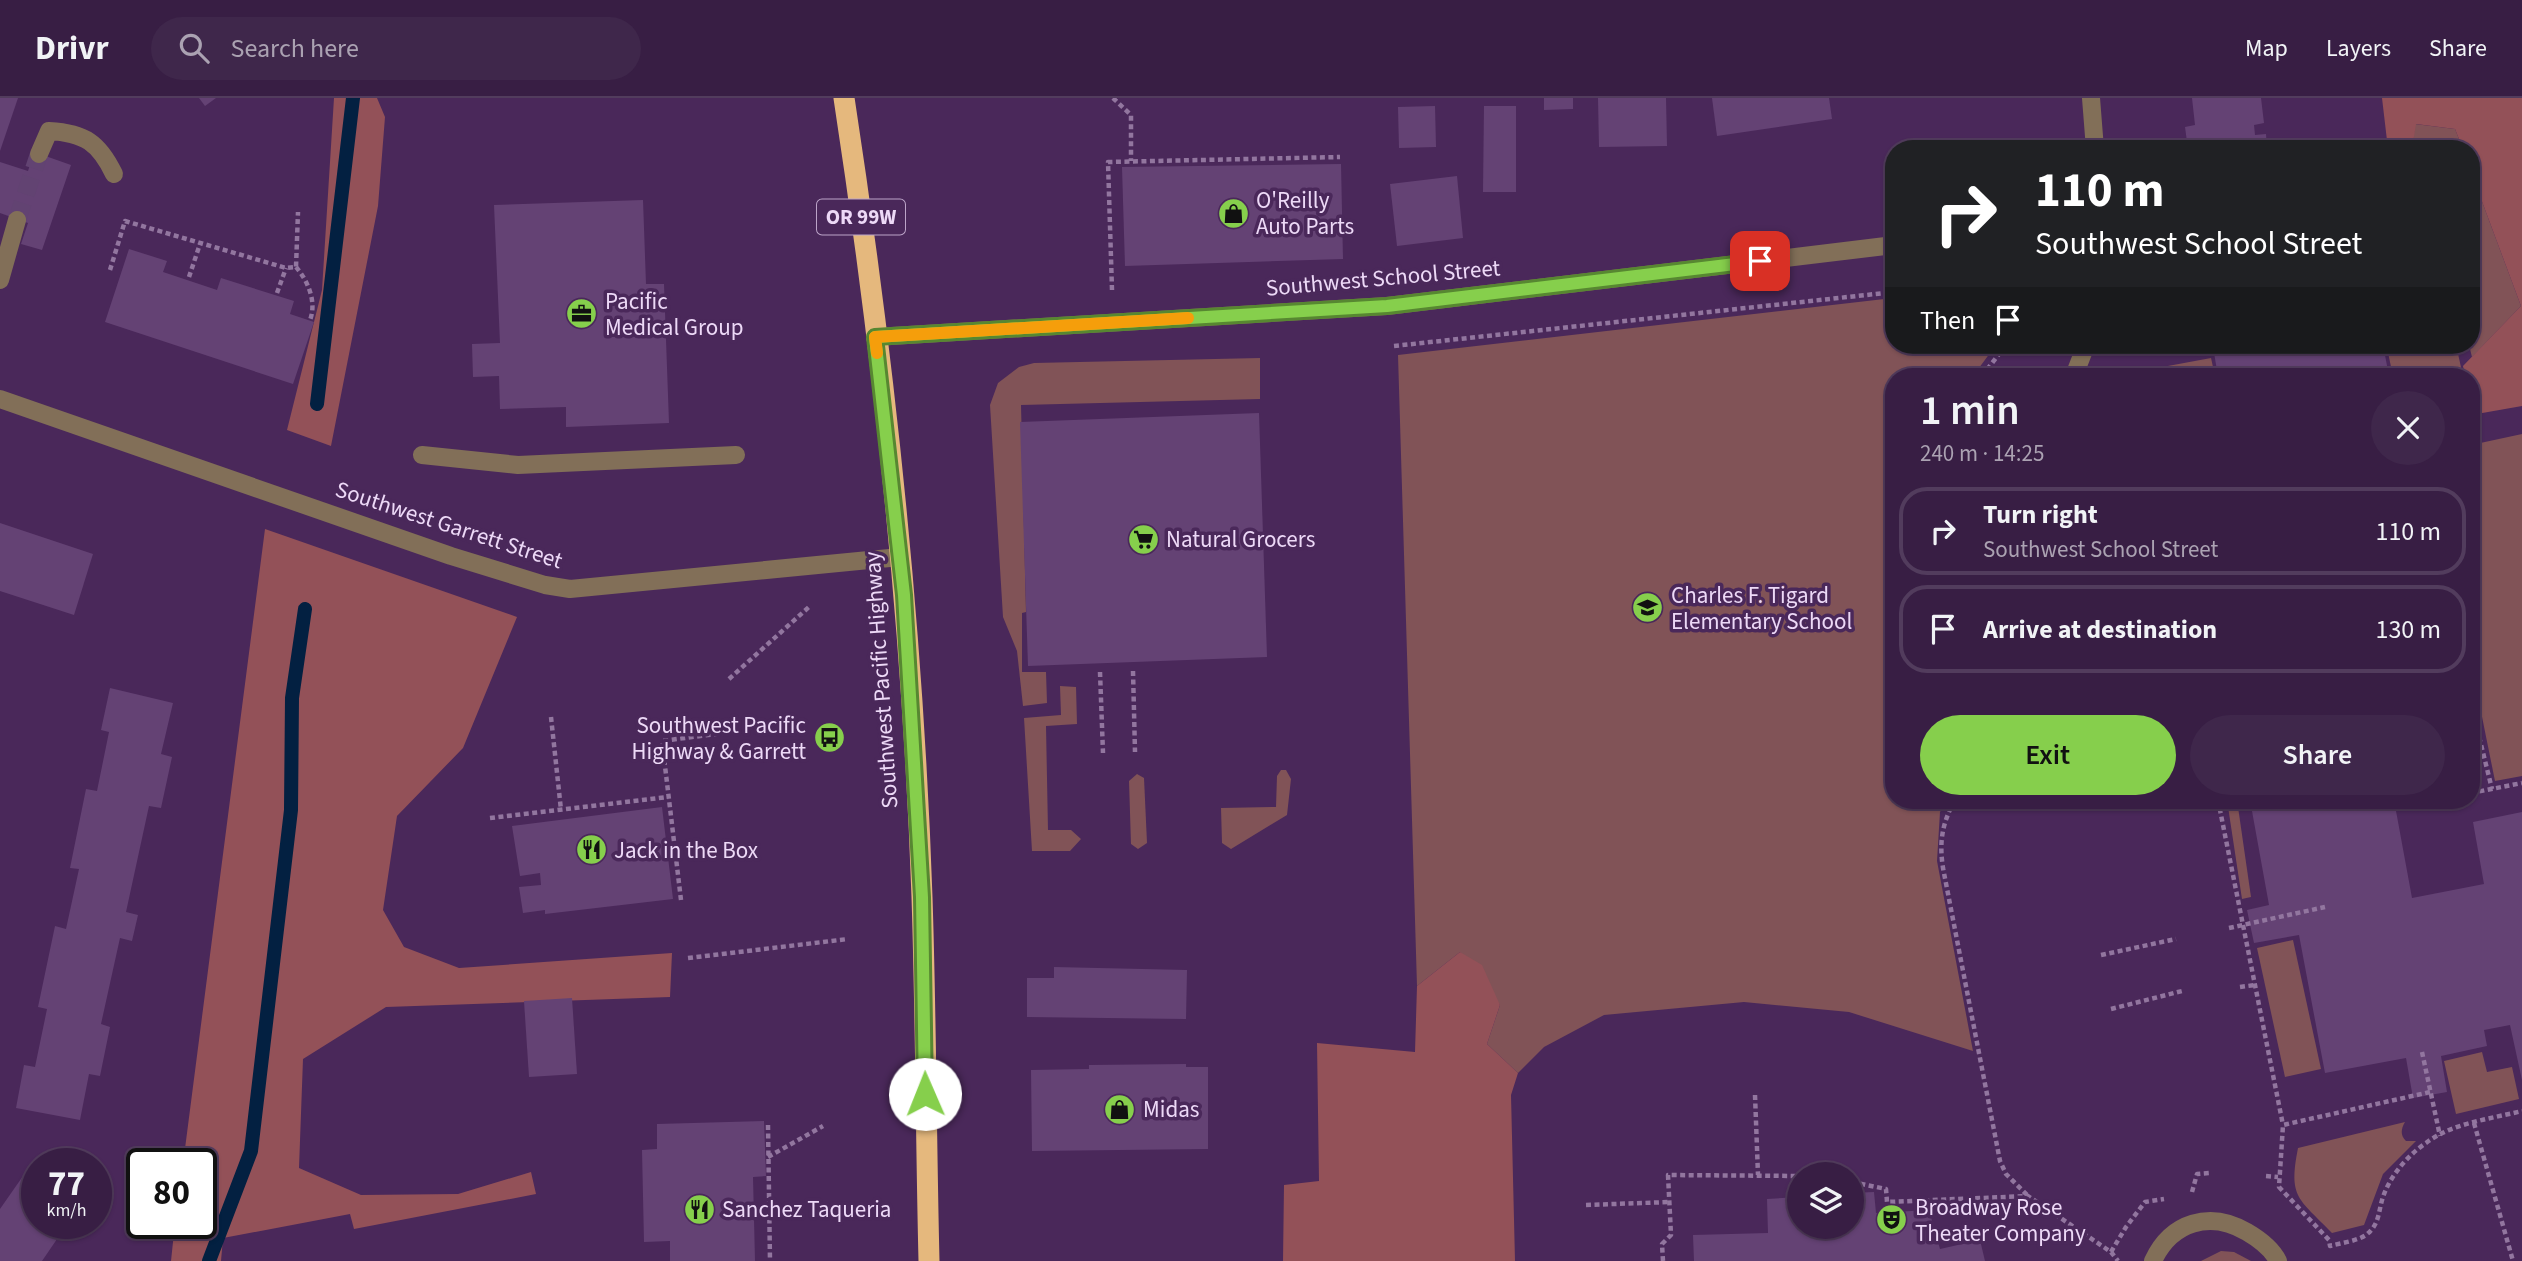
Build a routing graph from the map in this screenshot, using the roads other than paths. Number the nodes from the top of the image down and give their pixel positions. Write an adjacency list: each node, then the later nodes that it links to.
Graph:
1 (844, 98): 9 (highway, Southwest Pacific Highway / OR 99W)
2 (2091, 98): 3 (street)
3 (2094, 140)
4 (39, 154): 5 (street)
5 (114, 174)
6 (17, 220): 8 (street)
7 (1885, 246): 9 (street, Southwest School Street)
8 (0, 280)
9 (875, 337): 13 (highway, Southwest Pacific Highway / OR 99W)
10 (0, 399): 13 (street, Southwest Garrett Street)
11 (422, 455): 12 (street)
12 (736, 455)
13 (900, 556): 14 (highway, Southwest Pacific Highway / OR 99W)
14 (929, 1261)
15 (2153, 1261): 16 (street)
16 (2278, 1261)

